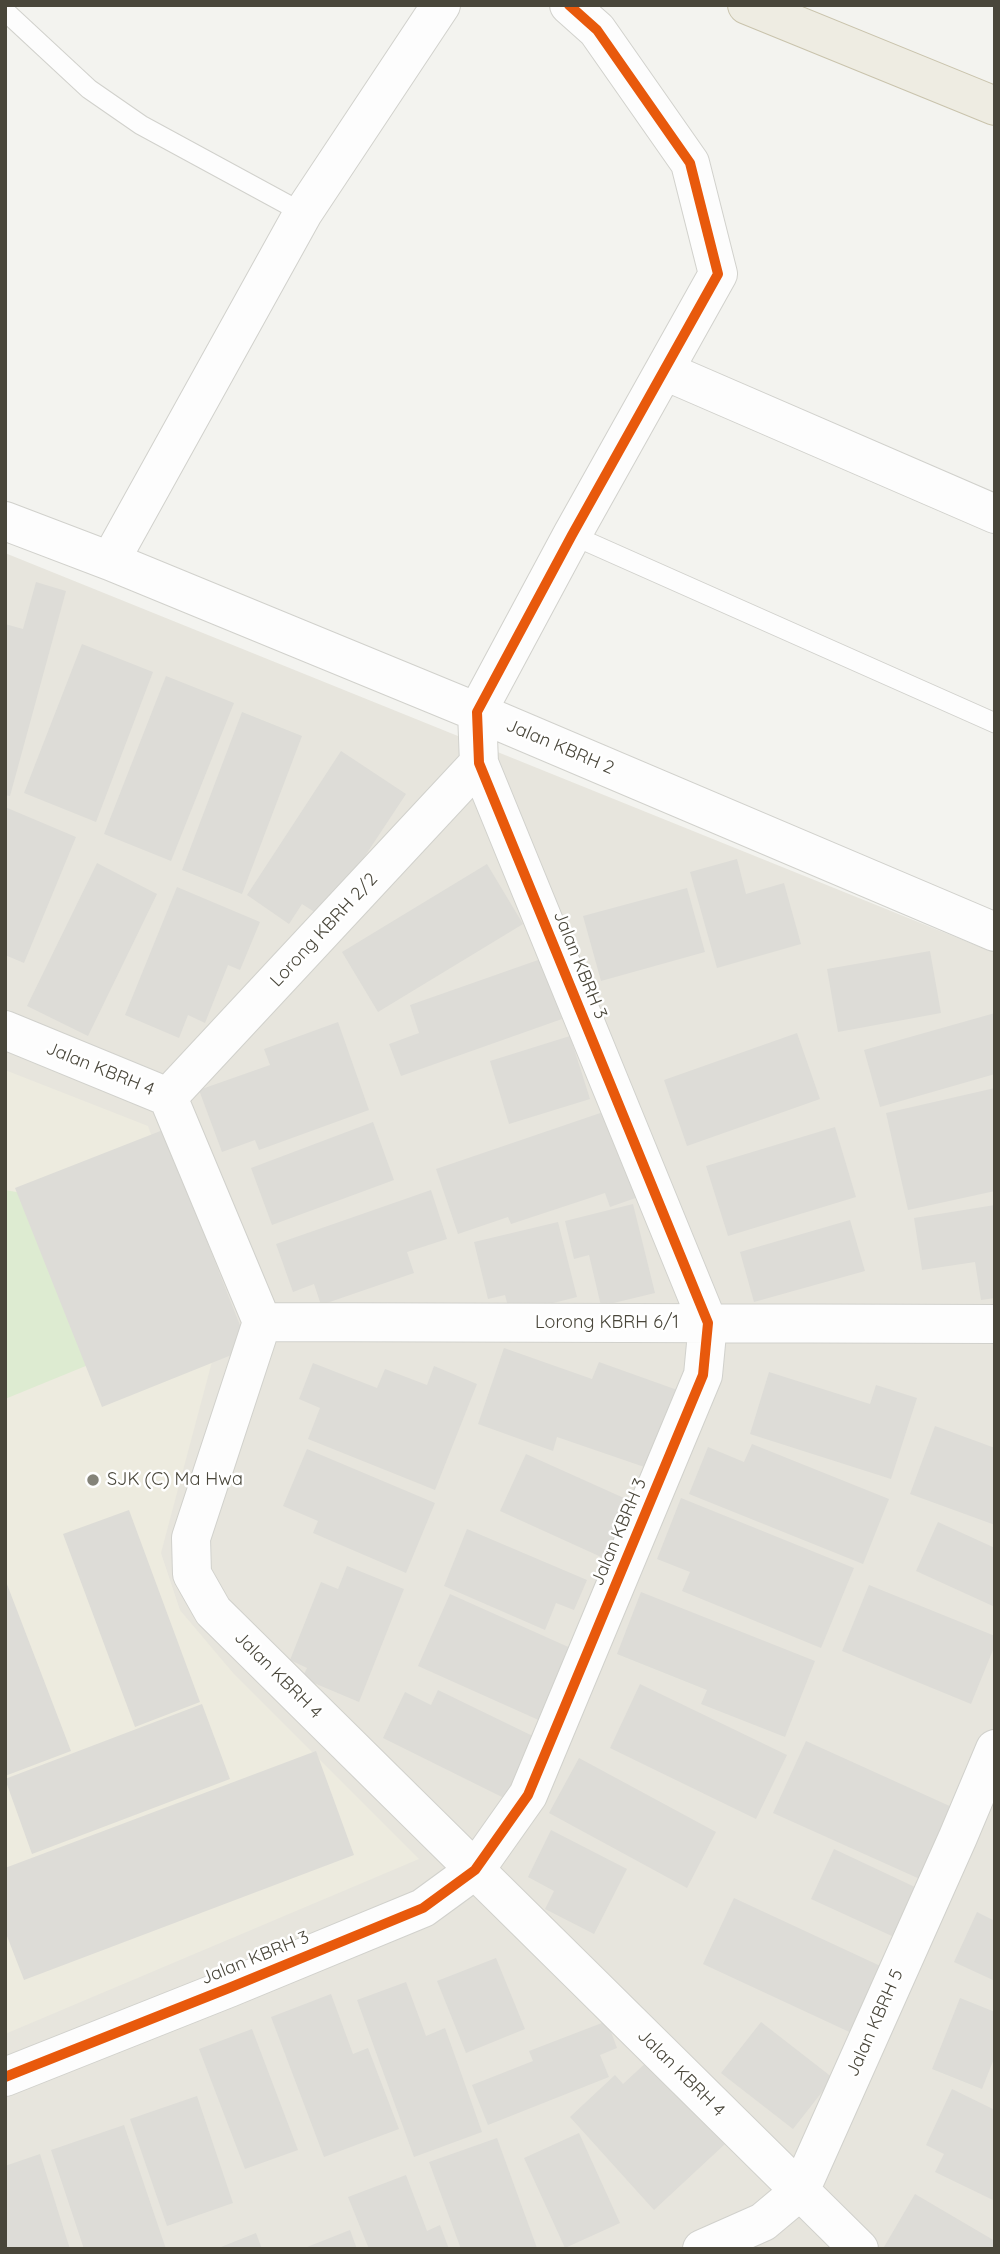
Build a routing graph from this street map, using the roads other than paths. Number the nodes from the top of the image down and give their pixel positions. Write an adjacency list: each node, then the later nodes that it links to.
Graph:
1 (441, 5): 6 (street)
2 (569, 5): 7 (street)
3 (747, 5): 5 (highway)
4 (5, 11): 6 (lane)
5 (995, 106)
6 (303, 213): 11 (street)
7 (665, 371): 8 (street); 10 (street)
8 (995, 514)
9 (5, 521): 11 (street, Jalan KBRH 2)
10 (572, 535): 12 (street); 13 (lane)
11 (110, 561): 12 (street, Jalan KBRH 2)
12 (477, 712): 14 (street, Jalan KBRH 3); 15 (street, Jalan KBRH 2)
13 (995, 723)
14 (479, 763): 17 (street, Lorong KBRH 2/2); 19 (street, Jalan KBRH 3)
15 (995, 932)
16 (5, 1030): 17 (street, Jalan KBRH 4)
17 (168, 1097): 18 (street, Jalan KBRH 4)
18 (262, 1322): 19 (street, Lorong KBRH 6/1); 22 (street, Jalan KBRH 4)
19 (708, 1323): 20 (street, Lorong KBRH 6/1); 22 (street, Jalan KBRH 3)
20 (995, 1324)
21 (995, 1749): 24 (street, Jalan KBRH 5)
22 (475, 1870): 23 (street, Jalan KBRH 3); 24 (street, Jalan KBRH 4)
23 (5, 2077)
24 (800, 2191): 25 (street, Jalan KBRH 5); 26 (street, Jalan KBRH 4)
25 (702, 2249)
26 (859, 2249)

